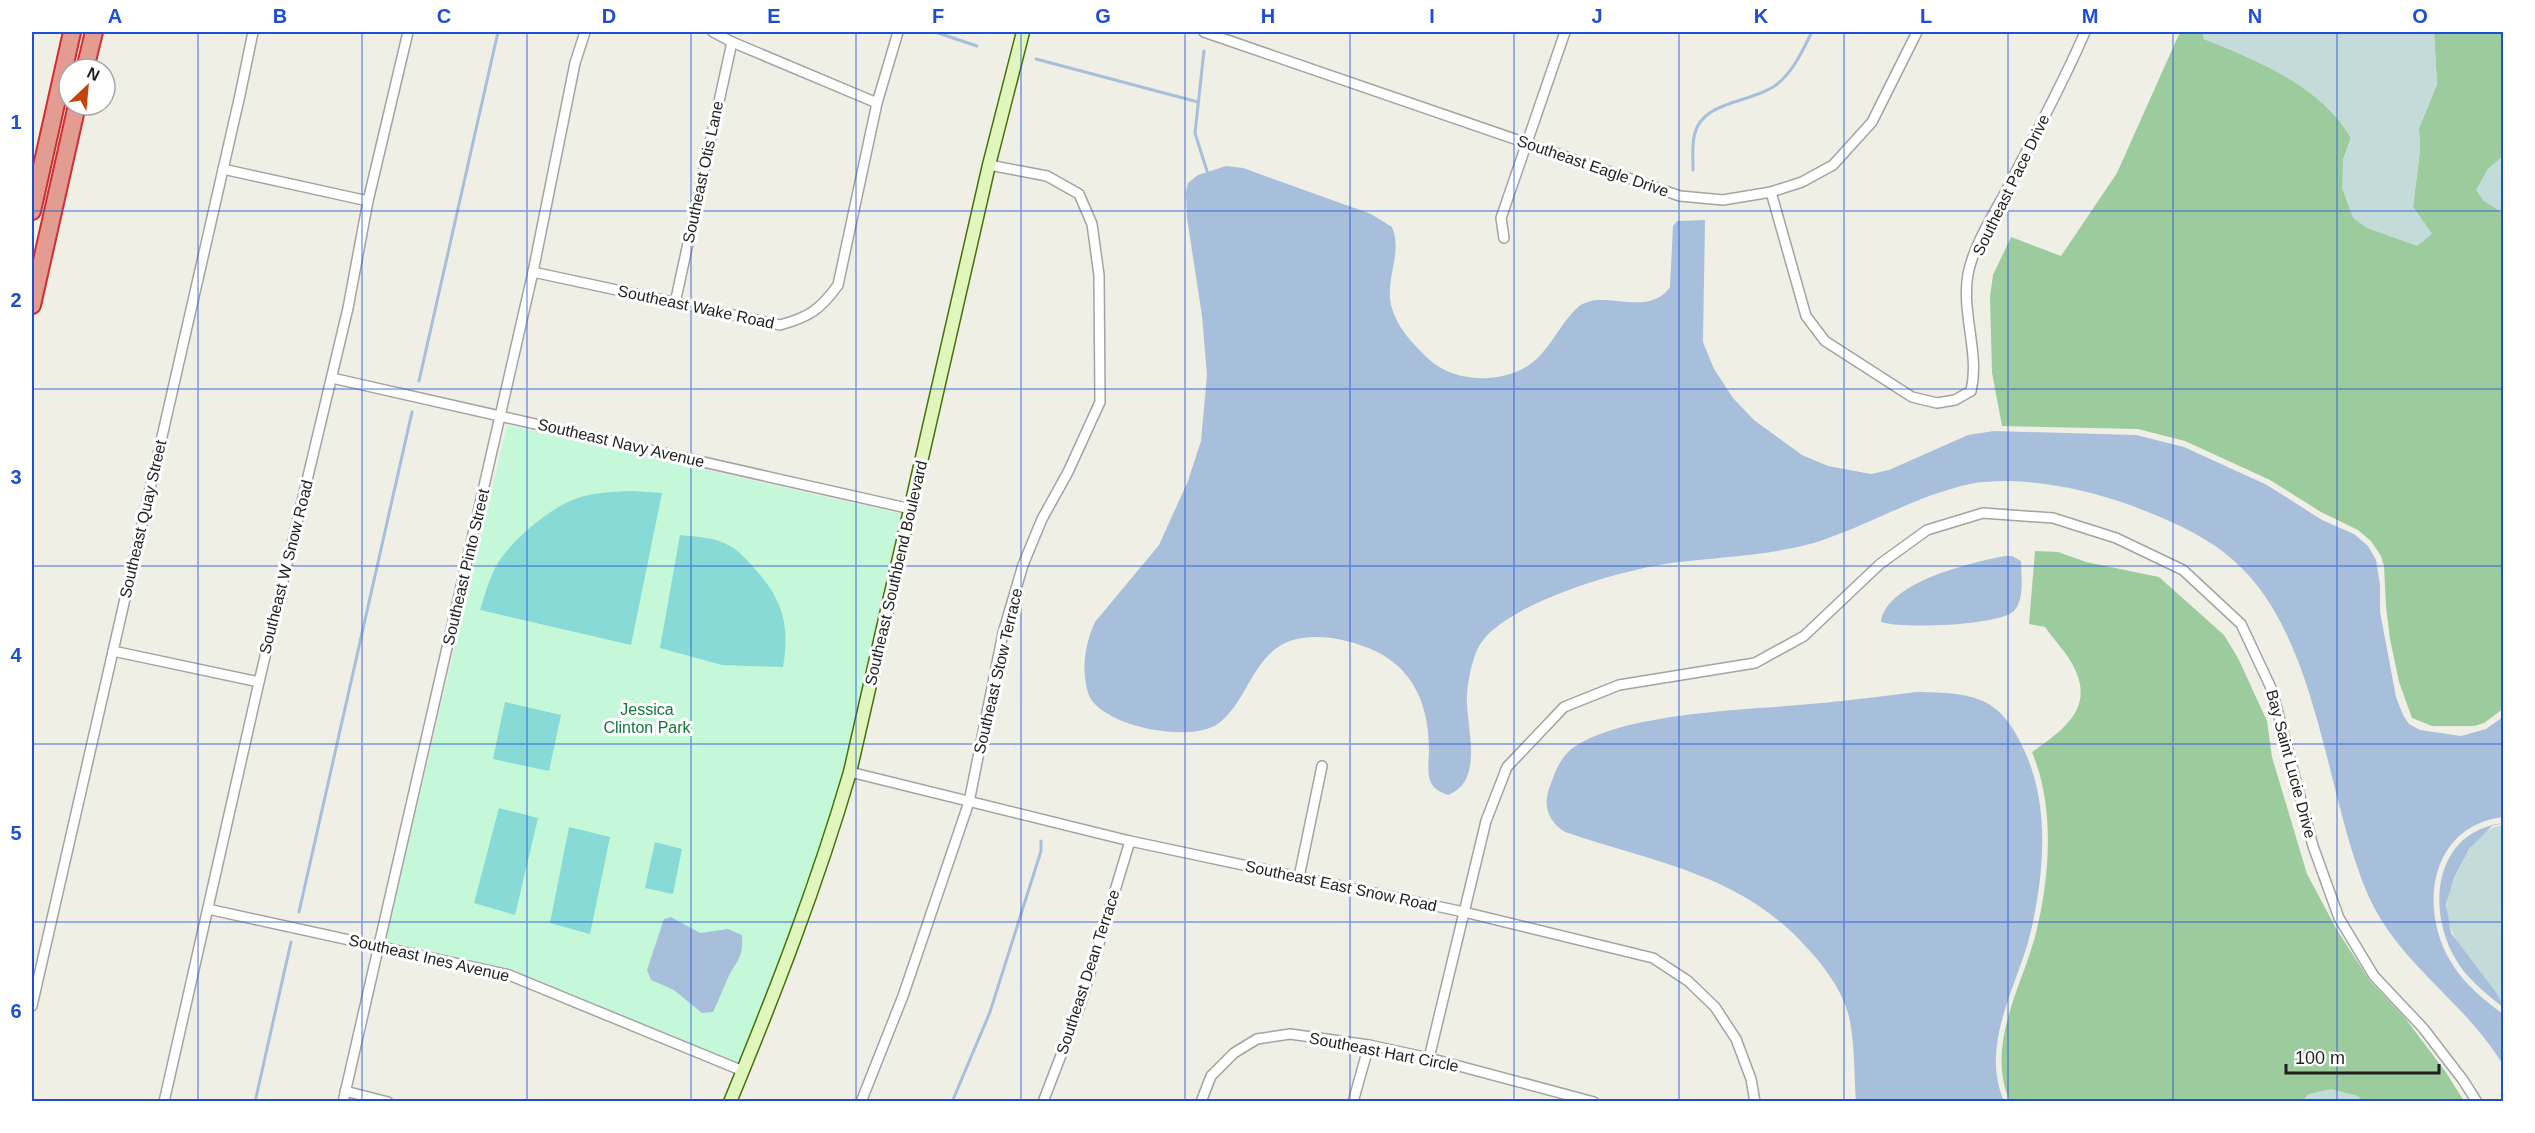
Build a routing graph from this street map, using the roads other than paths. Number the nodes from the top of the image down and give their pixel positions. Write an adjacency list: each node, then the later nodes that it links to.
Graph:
1 (72, 32): 22 (highway)
2 (94, 32): 14 (highway)
3 (253, 32): 19 (street, Southeast Quay Street)
4 (408, 32): 21 (street, Southeast W Snow Road)
5 (585, 32): 24 (street, Southeast Pinto Street)
6 (713, 32): 13 (street)
7 (898, 32): 15 (street, Southeast Wake Road)
8 (1023, 32): 18 (street, Southeast Southbend Boulevard)
9 (1204, 32): 17 (street, Southeast Eagle Drive)
10 (1565, 32): 17 (street)
11 (1917, 32): 20 (street, Southeast Eagle Drive)
12 (2085, 32): 20 (street, Southeast Pace Drive)
13 (732, 42): 15 (street); 25 (street, Southeast Otis Lane)
14 (88, 57)
15 (877, 103): 25 (street, Southeast Wake Road)
16 (74, 117): 26 (highway)
17 (1527, 143): 20 (street, Southeast Eagle Drive); 23 (street)
18 (989, 165): 29 (street, Southeast Southbend Boulevard); 34 (street, Southeast Stow Terrace)
19 (224, 169): 21 (street); 30 (street, Southeast Quay Street)
20 (1771, 192)
21 (369, 201): 27 (street, Southeast W Snow Road)
22 (32, 211)
23 (1504, 238)
24 (533, 272): 25 (street, Southeast Wake Road); 28 (street, Southeast Pinto Street)
25 (675, 303)
26 (32, 305)
27 (332, 378): 28 (street, Southeast Navy Avenue); 31 (street, Southeast W Snow Road)
28 (500, 416): 29 (street, Southeast Navy Avenue); 39 (street, Southeast Pinto Street)
29 (911, 509): 33 (street, Southeast Southbend Boulevard)
30 (113, 651): 31 (street); 40 (street, Southeast Quay Street)
31 (259, 682): 37 (street, Southeast W Snow Road)
32 (1322, 766): 36 (street)
33 (850, 772): 34 (street, Southeast East Snow Road); 43 (street, Southeast Southbend Boulevard)
34 (969, 802): 35 (street, Southeast East Snow Road); 48 (street, Southeast Stow Terrace)
35 (1130, 841): 36 (street, Southeast East Snow Road); 49 (street, Southeast Dean Terrace)
36 (1299, 877): 38 (street, Southeast East Snow Road)
37 (208, 909): 39 (street, Southeast Ines Avenue); 45 (street, Southeast W Snow Road)
38 (1464, 912): 42 (street, Bay Saint Lucie Drive); 53 (street, Southeast East Snow Road); 54 (street, Bay Saint Lucie Drive)
39 (379, 947): 43 (street, Southeast Ines Avenue); 44 (street, Southeast Pinto Street)
40 (32, 1006)
41 (1369, 1045): 42 (street, Southeast Hart Circle); 50 (street, Southeast Hart Circle); 51 (street)
42 (1429, 1058): 52 (street, Southeast Hart Circle)
43 (742, 1071): 47 (street, Southeast Southbend Boulevard)
44 (344, 1096): 46 (street)
45 (164, 1101)
46 (388, 1101)
47 (730, 1101)
48 (861, 1101)
49 (1043, 1101)
50 (1200, 1101)
51 (1353, 1101)
52 (1594, 1101)
53 (1755, 1101)
54 (2477, 1101)

